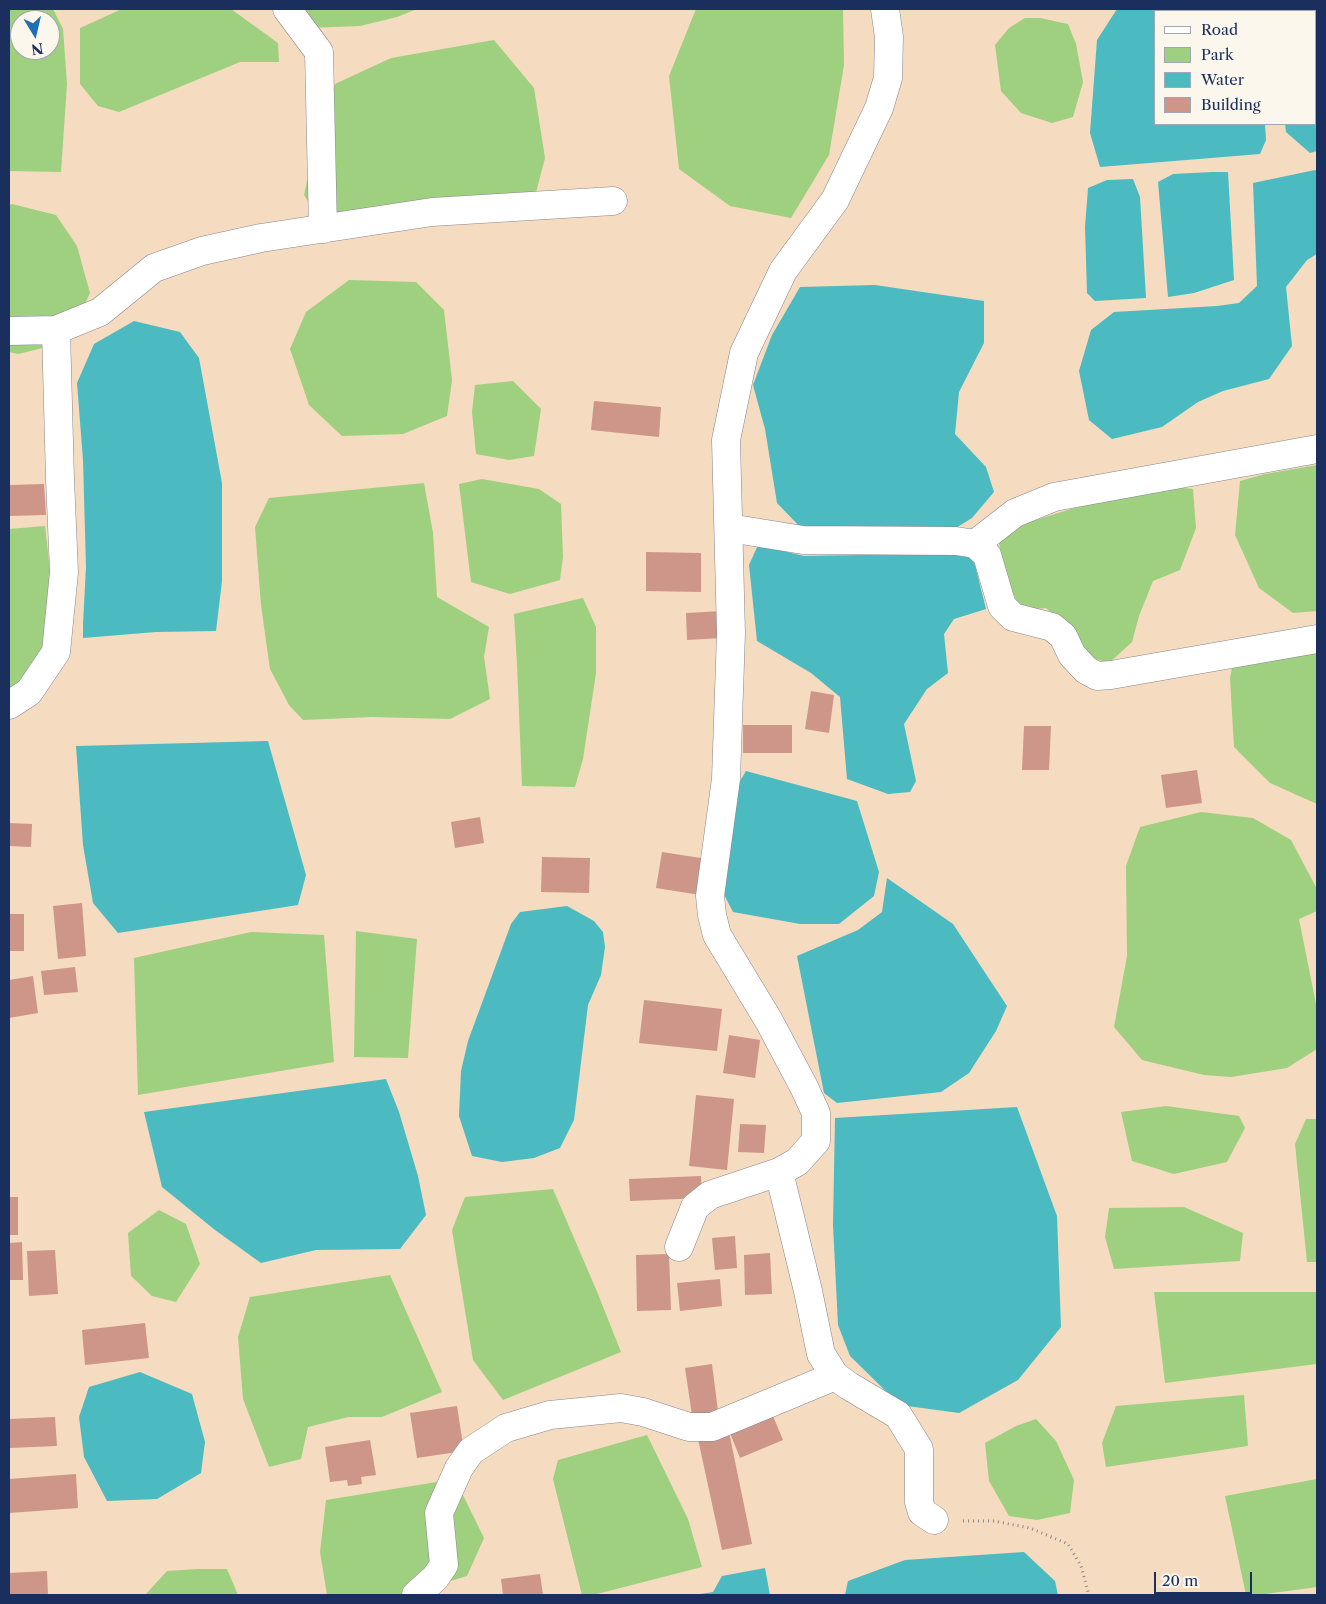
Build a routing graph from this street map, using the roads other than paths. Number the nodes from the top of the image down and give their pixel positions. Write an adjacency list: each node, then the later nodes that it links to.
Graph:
1 (287, 9): 4 (street)
2 (885, 9): 8 (street)
3 (613, 201): 4 (street)
4 (322, 229): 5 (street)
5 (56, 330): 6 (street); 11 (street)
6 (9, 331)
7 (1317, 449): 9 (street)
8 (729, 528): 9 (street); 12 (street)
9 (975, 544): 10 (street)
10 (1317, 639)
11 (9, 705)
12 (778, 1172): 13 (street); 14 (street)
13 (679, 1247)
14 (835, 1376): 15 (street); 16 (street)
15 (934, 1520)
16 (416, 1595)

